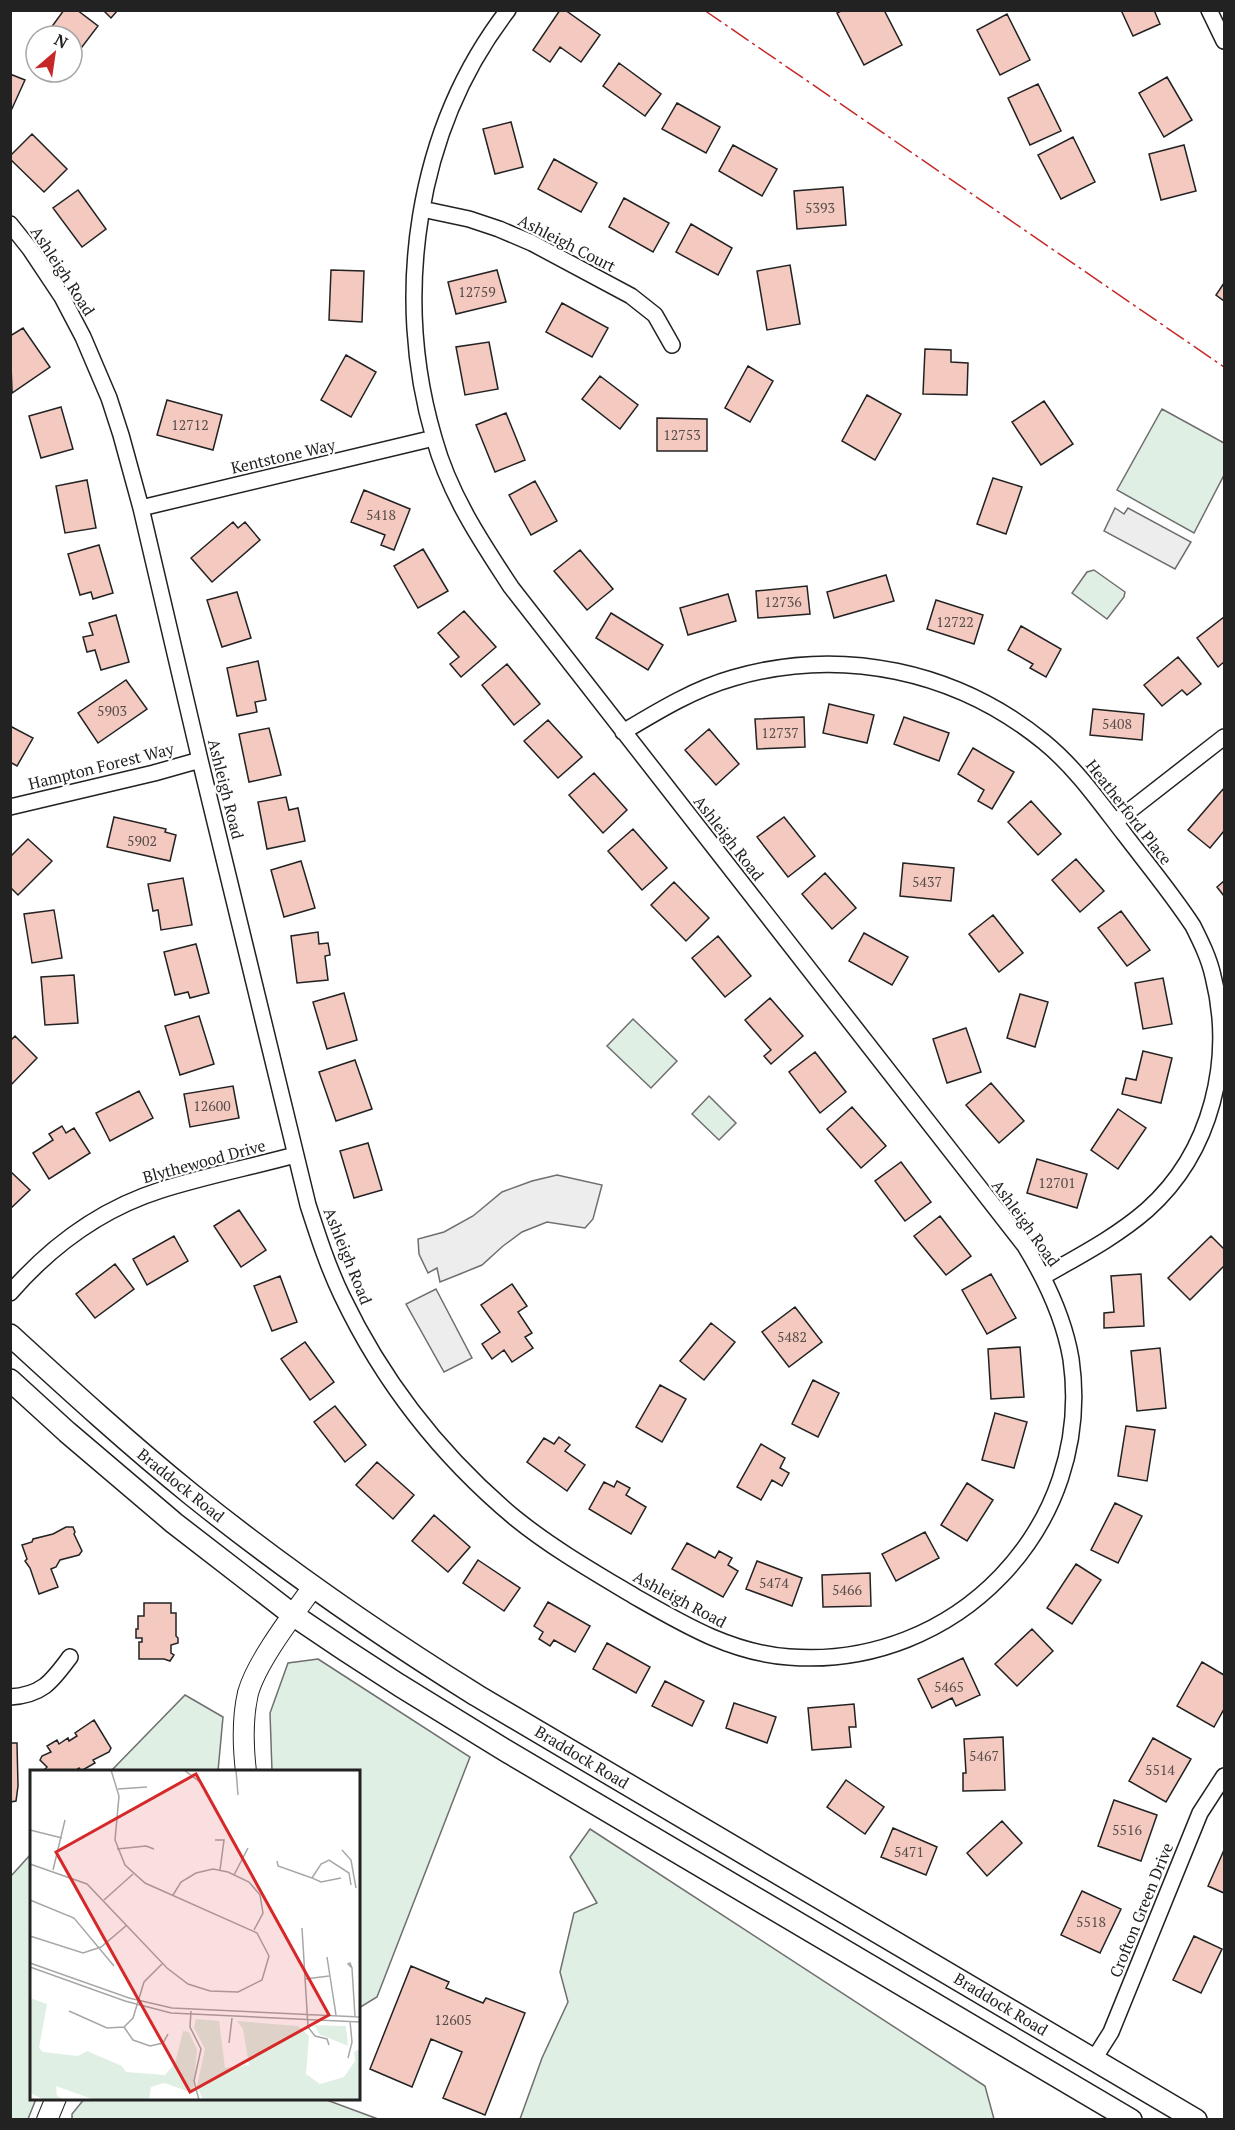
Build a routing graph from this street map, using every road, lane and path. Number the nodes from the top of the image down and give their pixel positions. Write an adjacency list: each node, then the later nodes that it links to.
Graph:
1 (508, 10): 4 (street, Ashleigh Road)
2 (1209, 10): 3 (street)
3 (1224, 41)
4 (422, 209): 6 (street, Ashleigh Court); 7 (street, Ashleigh Road)
5 (10, 224): 8 (street, Ashleigh Road)
6 (672, 345)
7 (434, 438): 8 (street, Kentstone Way); 9 (street, Ashleigh Road)
8 (141, 508): 11 (street, Ashleigh Road)
9 (624, 732): 13 (street, Heatherford Place); 15 (street, Ashleigh Road)
10 (1224, 737): 13 (street)
11 (200, 760): 12 (street, Hampton Forest Way); 14 (street, Ashleigh Road)
12 (10, 807)
13 (1115, 822): 15 (street, Heatherford Place)
14 (295, 1155): 15 (street, Ashleigh Road); 16 (street, Blythewood Drive)
15 (1044, 1276)
16 (10, 1293)
17 (10, 1335): 19 (main road, Braddock Road)
18 (10, 1380): 20 (main road, Braddock Road)
19 (313, 1587): 20 (street); 25 (main road, Braddock Road)
20 (293, 1615): 23 (street); 28 (main road, Braddock Road)
21 (70, 1657): 22 (street)
22 (10, 1696)
23 (246, 1770)
24 (1224, 1776): 25 (street, Crofton Green Drive)
25 (1094, 2059): 29 (main road, Braddock Road)
26 (55, 2100): 27 (street)
27 (47, 2120)
28 (1131, 2120)
29 (1196, 2120)

